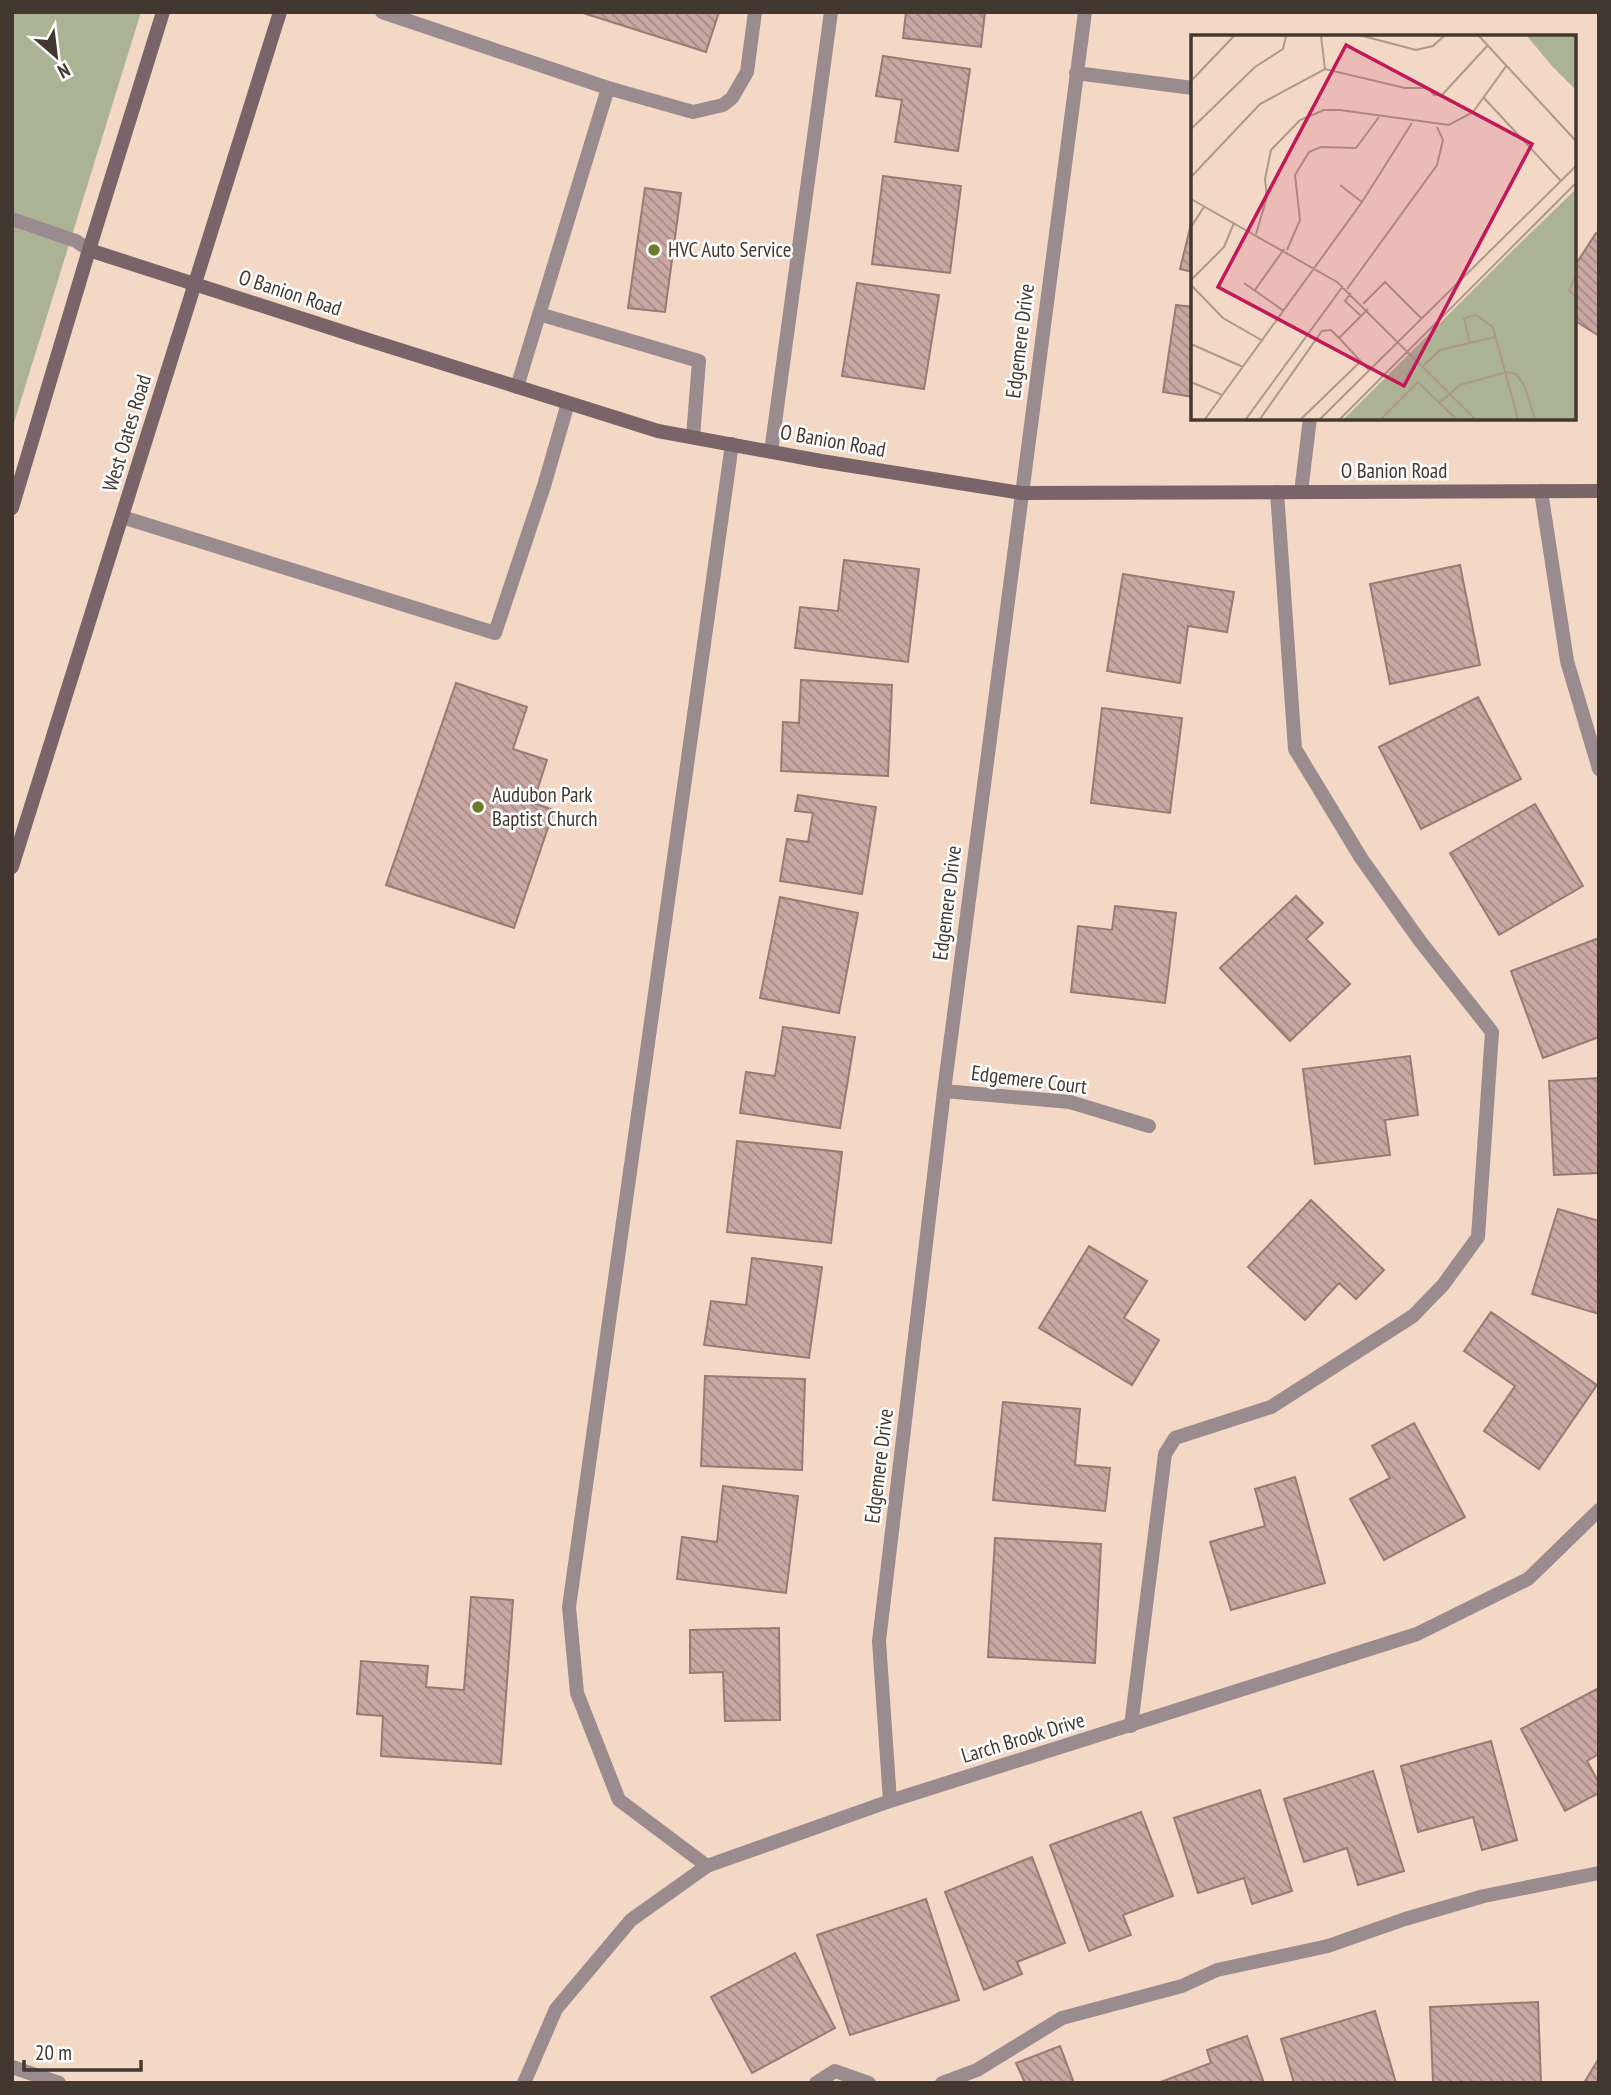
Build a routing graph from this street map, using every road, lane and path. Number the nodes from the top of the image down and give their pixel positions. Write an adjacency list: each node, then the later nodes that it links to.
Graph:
1 (163, 12): 11 (street)
2 (280, 12): 12 (street, West Oates Road)
3 (382, 12): 9 (street)
4 (755, 12): 9 (street)
5 (831, 12): 19 (street)
6 (1085, 12): 7 (street, Edgemere Drive)
7 (1076, 73): 8 (street); 24 (street, Edgemere Drive)
8 (1191, 88)
9 (608, 89): 13 (street)
10 (12, 219): 11 (street)
11 (89, 250): 12 (street, O Banion Road); 25 (street)
12 (195, 284): 14 (street, O Banion Road); 26 (street, West Oates Road)
13 (539, 314): 14 (street); 17 (street)
14 (517, 387): 15 (street, O Banion Road)
15 (568, 403): 17 (street, O Banion Road); 26 (street)
16 (1310, 420): 23 (street)
17 (693, 437): 18 (street, O Banion Road)
18 (732, 444): 19 (street, O Banion Road); 34 (street)
19 (771, 452): 24 (street, O Banion Road)
20 (1541, 491): 21 (street, O Banion Road); 23 (street, O Banion Road); 27 (street)
21 (1599, 491)
22 (1277, 492): 23 (street, O Banion Road); 24 (street, O Banion Road); 32 (street)
23 (1301, 492)
24 (1021, 493): 29 (street, Edgemere Drive)
25 (12, 508)
26 (122, 517): 28 (street, West Oates Road)
27 (1599, 769)
28 (12, 867)
29 (944, 1091): 30 (street, Edgemere Court); 33 (street, Edgemere Drive)
30 (1149, 1126)
31 (1599, 1510): 32 (street, Larch Brook Drive)
32 (1131, 1726): 33 (street, Larch Brook Drive)
33 (890, 1801): 34 (street, Larch Brook Drive)
34 (707, 1866): 38 (street, Larch Brook Drive)
35 (1599, 1873): 41 (street)
36 (12, 2067): 37 (street)
37 (59, 2083)
38 (524, 2083)
39 (817, 2083): 40 (street)
40 (869, 2083)
41 (942, 2083)

